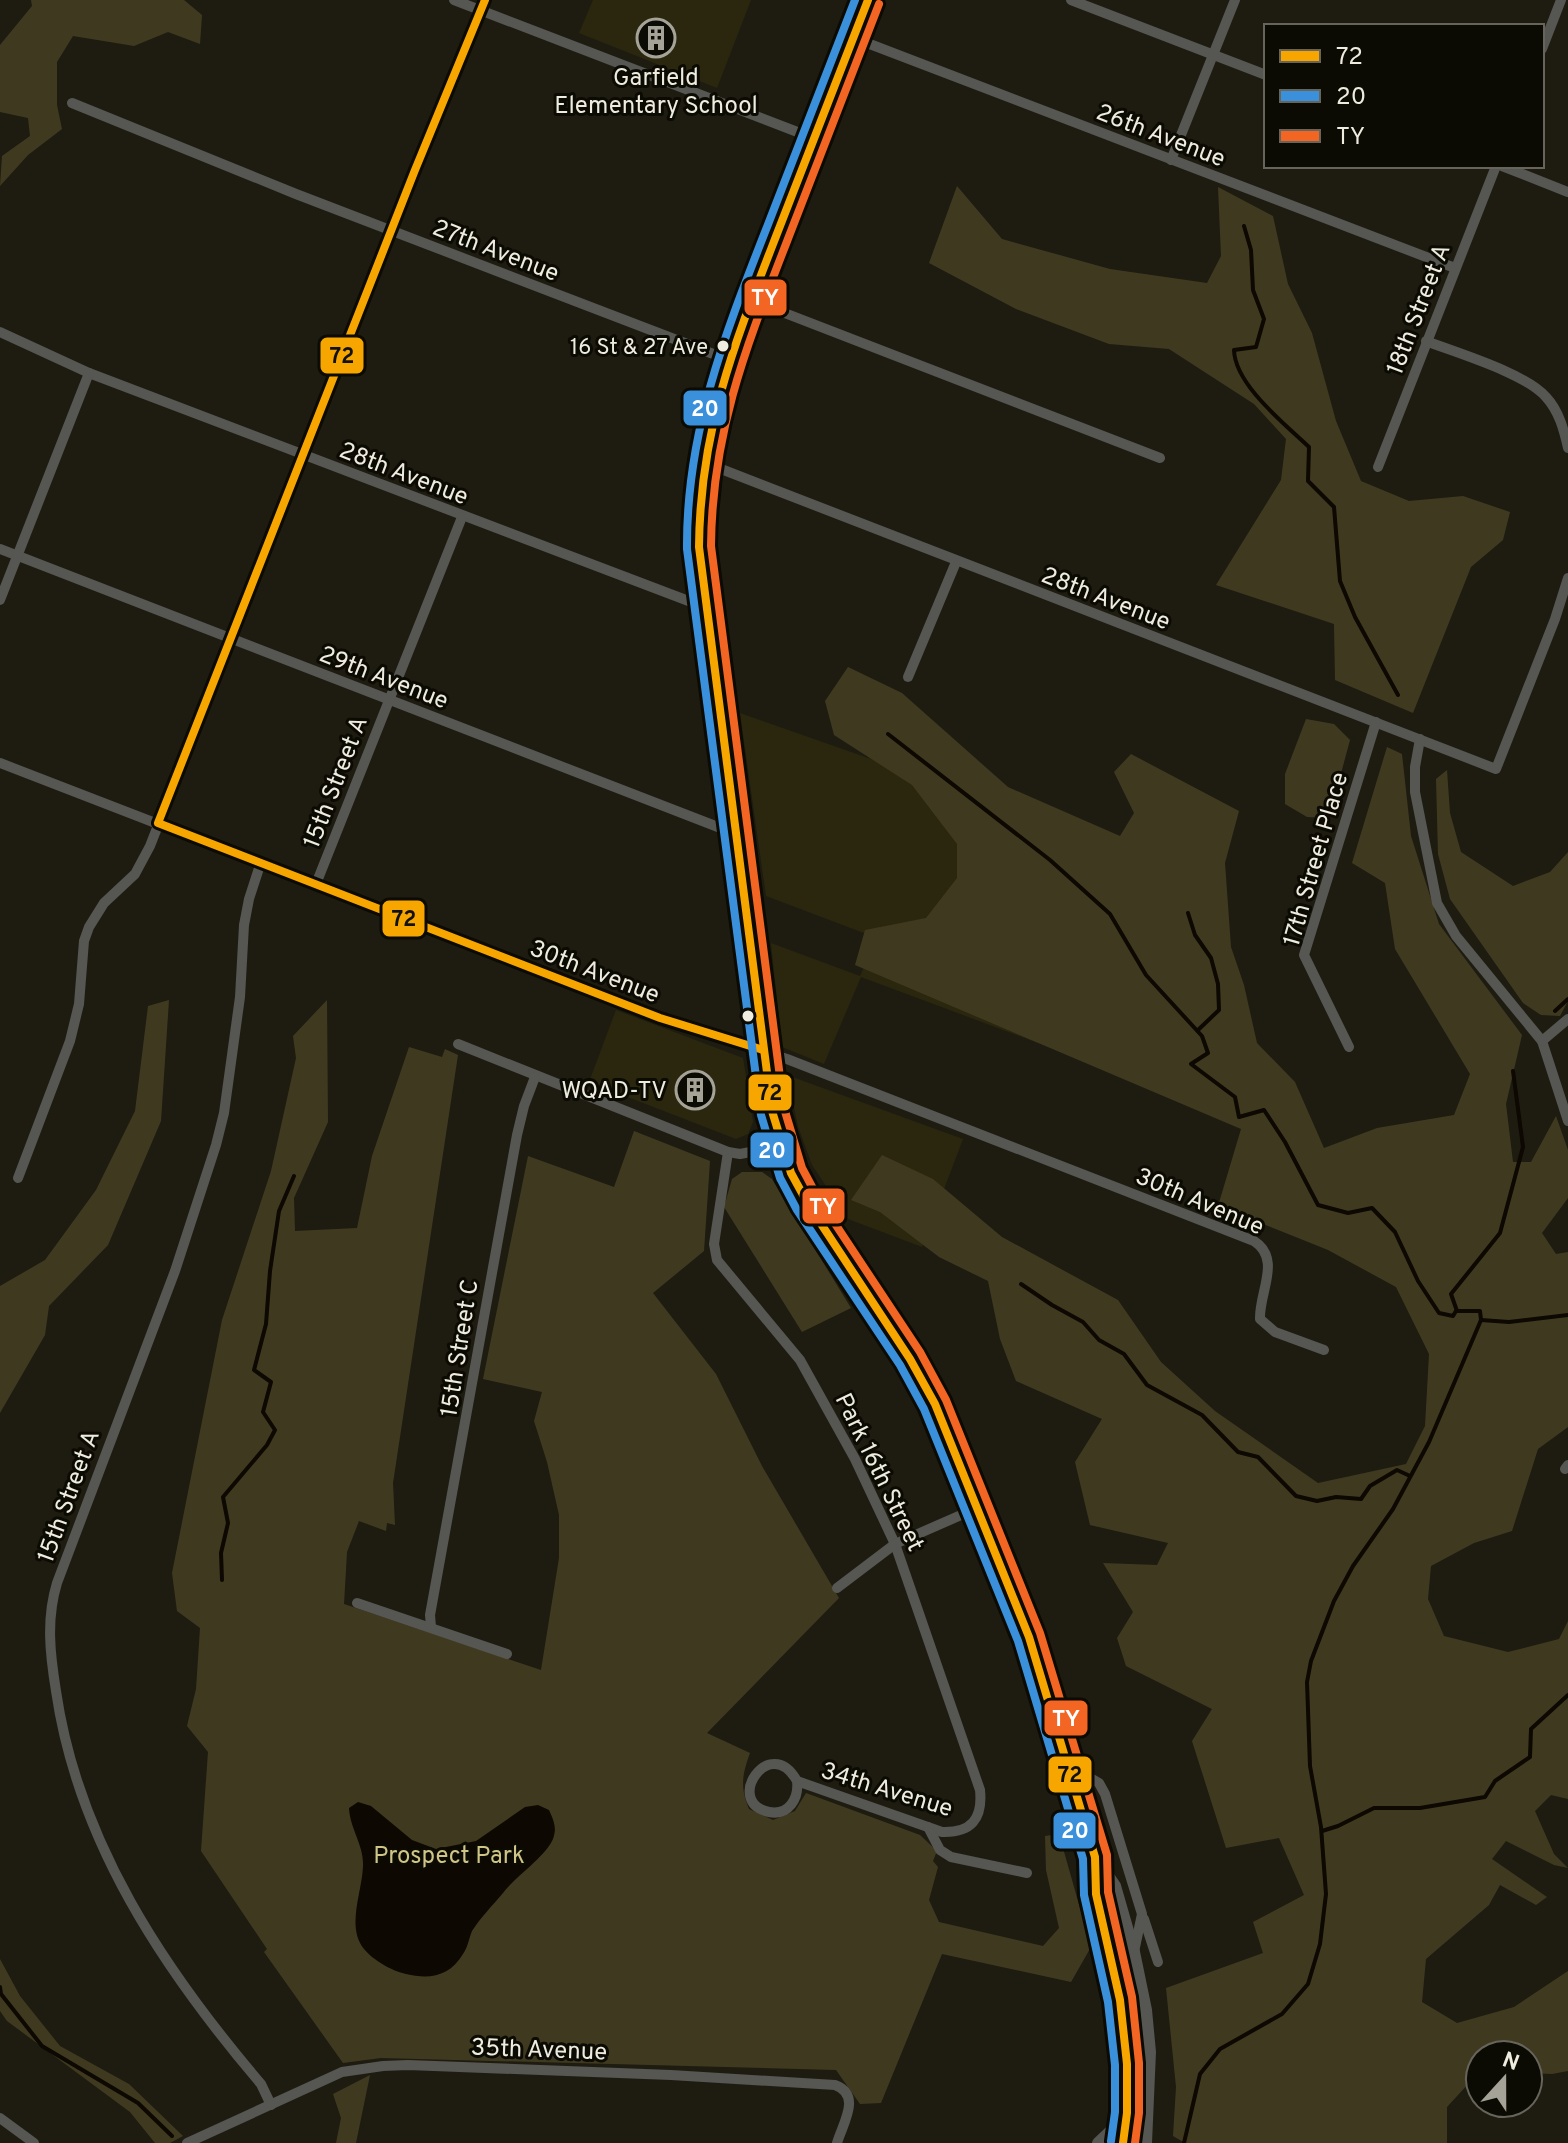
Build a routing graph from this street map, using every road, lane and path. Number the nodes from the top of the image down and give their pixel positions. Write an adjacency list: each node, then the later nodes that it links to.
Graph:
1 (454, 0): 6 (street)
2 (868, 0): 7 (street)
3 (1071, 0): 9 (street)
4 (1235, 0): 9 (street)
5 (1561, 0): 8 (street)
6 (483, 5): 12 (street); 17 (street)
7 (854, 38): 12 (street); 13 (street, 26th Avenue)
8 (1544, 44)
9 (1213, 55): 10 (street); 13 (street)
10 (1264, 74)
11 (72, 103): 17 (street, 27th Avenue)
12 (813, 138): 19 (street)
13 (1171, 160): 18 (street, 26th Avenue)
14 (1498, 168): 18 (street, 18th Street A)
15 (1504, 168): 16 (street)
16 (1568, 192)
17 (392, 231): 22 (street, 27th Avenue); 25 (street)
18 (1455, 268): 21 (street, 18th Street A)
19 (751, 300): 22 (street); 26 (street)
20 (0, 332): 23 (street, 28th Avenue)
21 (1426, 341): 24 (street); 28 (street, 18th Street A)
22 (729, 360): 27 (street)
23 (89, 373): 25 (street, 28th Avenue); 31 (street)
24 (1568, 448)
25 (304, 455): 29 (street, 28th Avenue); 36 (street)
26 (1160, 458)
27 (703, 462): 32 (street, 28th Avenue); 35 (street)
28 (1378, 467)
29 (462, 517): 35 (street, 28th Avenue); 38 (street, 15th Street A)
30 (0, 549): 31 (street, 29th Avenue)
31 (18, 555): 34 (street); 36 (street, 29th Avenue)
32 (956, 562): 37 (street); 39 (street, 28th Avenue)
33 (1568, 578): 40 (street, 28th Avenue)
34 (0, 600)
35 (707, 608): 43 (street)
36 (232, 639): 38 (street, 29th Avenue); 42 (street)
37 (908, 677)
38 (388, 700): 43 (street, 29th Avenue); 45 (street, 15th Street A)
39 (1376, 722): 40 (street, 28th Avenue); 49 (street, 17th Street Place)
40 (1420, 739): 47 (street)
41 (0, 763): 42 (street, 30th Avenue)
42 (158, 823): 44 (street, 30th Avenue); 55 (street)
43 (736, 834): 50 (street)
44 (261, 862): 45 (street, 30th Avenue); 73 (street, 15th Street A)
45 (316, 884): 50 (street, 30th Avenue)
46 (1568, 1019): 47 (street)
47 (1542, 1041): 52 (street)
48 (458, 1044): 51 (street)
49 (1349, 1047)
50 (763, 1050): 53 (street); 56 (street, 30th Avenue)
51 (535, 1077): 54 (street); 61 (street, 15th Street C)
52 (1568, 1121)
53 (781, 1146): 54 (street); 57 (street)
54 (728, 1152): 58 (street, Park 16th Street)
55 (18, 1178)
56 (1324, 1350)
57 (977, 1508): 58 (street); 63 (street)
58 (895, 1544): 59 (street); 66 (street, Park 16th Street)
59 (837, 1588)
60 (357, 1603): 61 (street)
61 (431, 1627): 62 (street)
62 (507, 1654)
63 (1068, 1765): 67 (street); 69 (street)
64 (797, 1781): 64 (street, 34th Avenue); 65 (street, 34th Avenue)
65 (928, 1827): 66 (street, 34th Avenue); 68 (street)
66 (965, 1829)
67 (1095, 1857): 70 (street); 72 (street)
68 (1027, 1873)
69 (1142, 1914): 70 (street); 71 (street)
70 (1134, 1952): 80 (street)
71 (1158, 1962)
72 (1127, 2064): 78 (street); 79 (street)
73 (271, 2105): 76 (street, 35th Avenue); 77 (street, 35th Avenue)
74 (0, 2118): 75 (street)
75 (34, 2143)
76 (187, 2143)
77 (837, 2143)
78 (1098, 2143)
79 (1123, 2143)
80 (1146, 2143)

